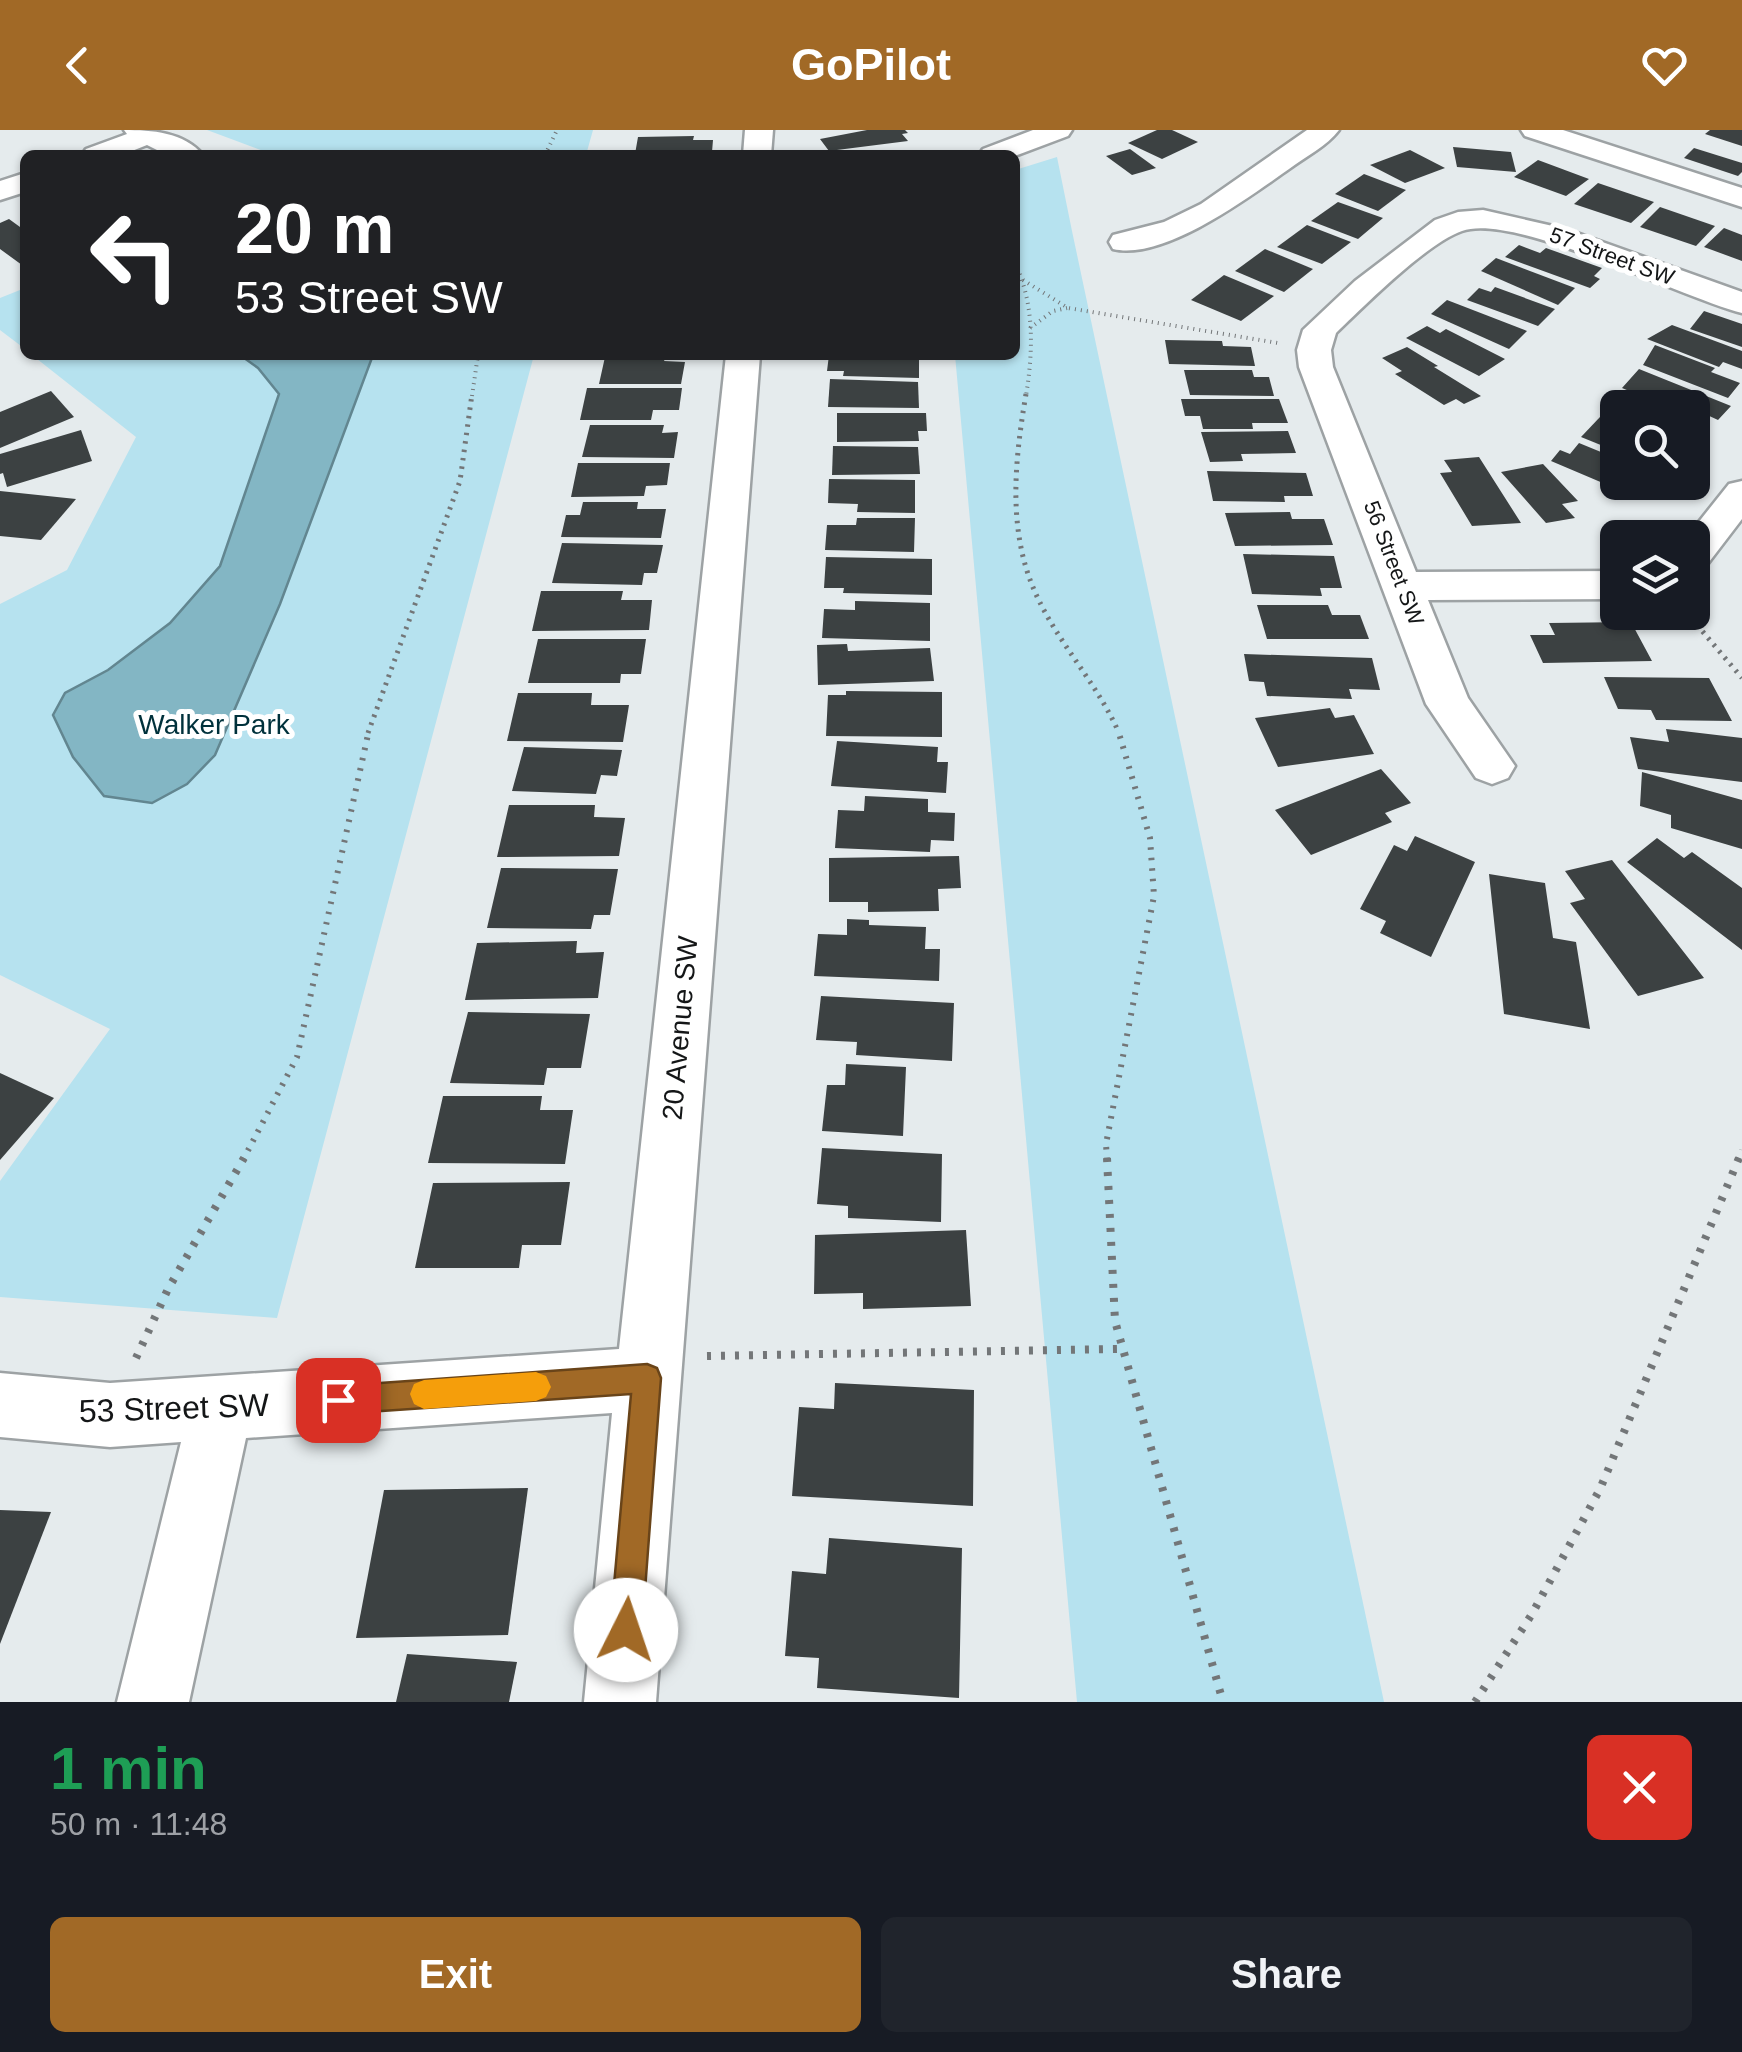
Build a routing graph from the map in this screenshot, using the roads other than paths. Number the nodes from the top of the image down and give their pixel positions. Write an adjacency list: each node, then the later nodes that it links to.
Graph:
1 (1058, 130): 7 (street)
2 (1325, 130): 9 (street)
3 (1535, 130): 8 (street)
4 (142, 133): 5 (street); 6 (street)
5 (106, 150)
6 (178, 150)
7 (1006, 150)
8 (1742, 198)
9 (1124, 242)
10 (1742, 303): 11 (street, 57 Street SW)
11 (1314, 350): 16 (street, 56 Street SW)
12 (743, 360): 18 (street, 20 Avenue SW)
13 (1742, 493): 14 (street)
14 (1710, 534)
15 (1600, 585): 16 (street)
16 (1404, 586): 17 (street, 56 Street SW)
17 (1492, 766)
18 (673, 1368): 20 (street, 53 Street SW); 22 (street, 20 Avenue SW)
19 (0, 1405): 20 (street, 53 Street SW)
20 (220, 1408): 21 (street)
21 (154, 1702)
22 (620, 1702)

